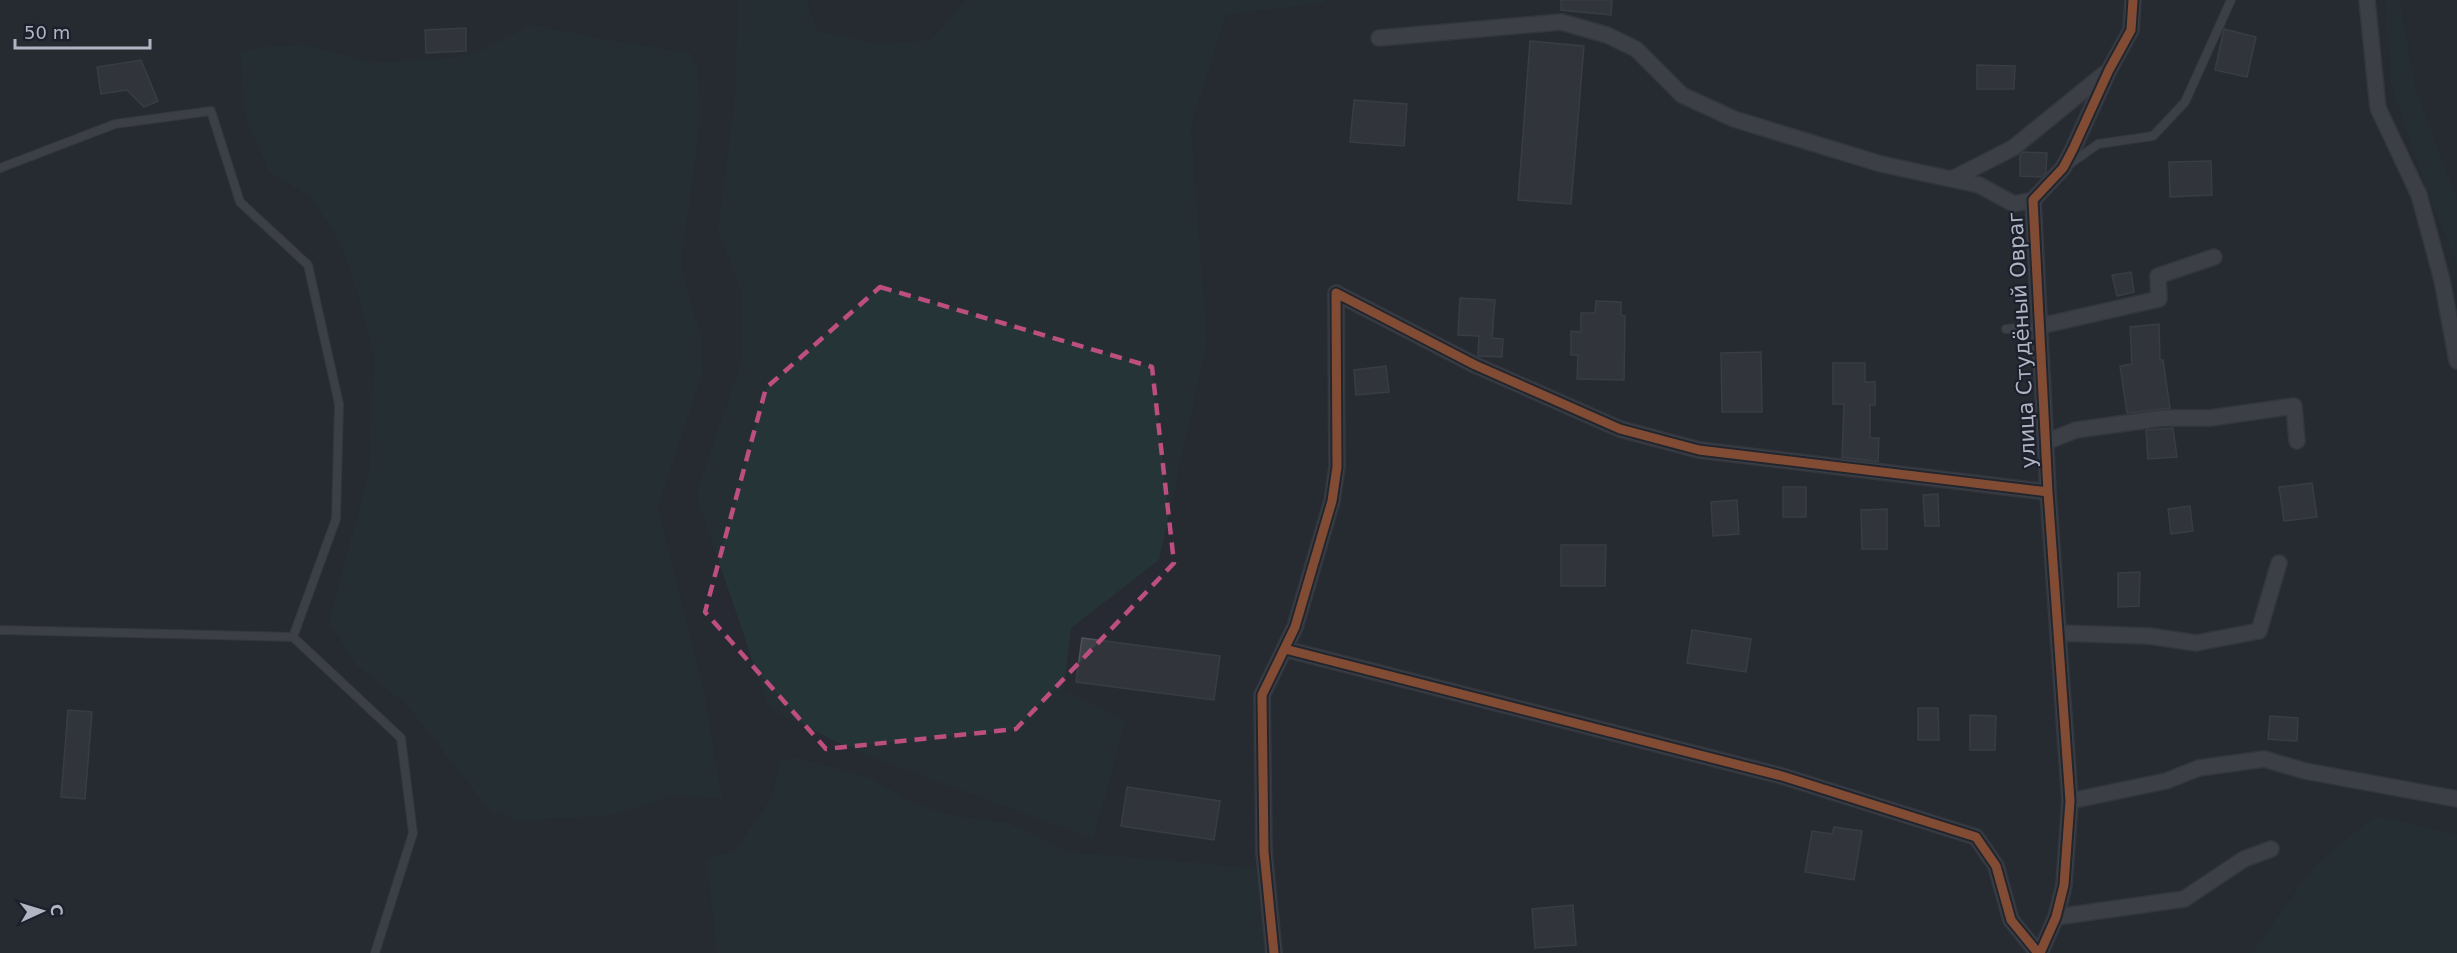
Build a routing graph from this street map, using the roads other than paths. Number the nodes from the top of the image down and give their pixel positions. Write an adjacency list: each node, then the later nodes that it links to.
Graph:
1 (2133, 0): 5 (street, улица Студёный Овраг)
2 (2231, 0): 7 (lane)
3 (2367, 0): 13 (street)
4 (1378, 38): 8 (street)
5 (2109, 70): 7 (street, улица Студёный Овраг); 8 (street)
6 (0, 168): 20 (lane)
7 (2063, 168): 9 (street, улица Студёный Овраг)
8 (1954, 178): 9 (street)
9 (2033, 200): 11 (street, улица Студёный Овраг)
10 (2214, 256): 11 (street)
11 (2040, 326): 12 (lane); 15 (street, улица Студёный Овраг)
12 (2006, 329)
13 (2457, 361)
14 (2298, 441): 15 (street)
15 (2046, 442): 16 (street, улица Студёный Овраг)
16 (2048, 492): 19 (street, улица Студёный Овраг); 21 (street)
17 (2279, 563): 19 (street)
18 (0, 630): 20 (lane)
19 (2059, 633): 23 (street, улица Студёный Овраг)
20 (293, 636): 26 (lane)
21 (1284, 649): 27 (street); 28 (street)
22 (2457, 799): 23 (street)
23 (2070, 801): 25 (street, улица Студёный Овраг)
24 (2271, 849): 25 (street)
25 (2056, 917): 28 (street, улица Студёный Овраг)
26 (375, 953)
27 (1274, 953)
28 (2039, 953)

